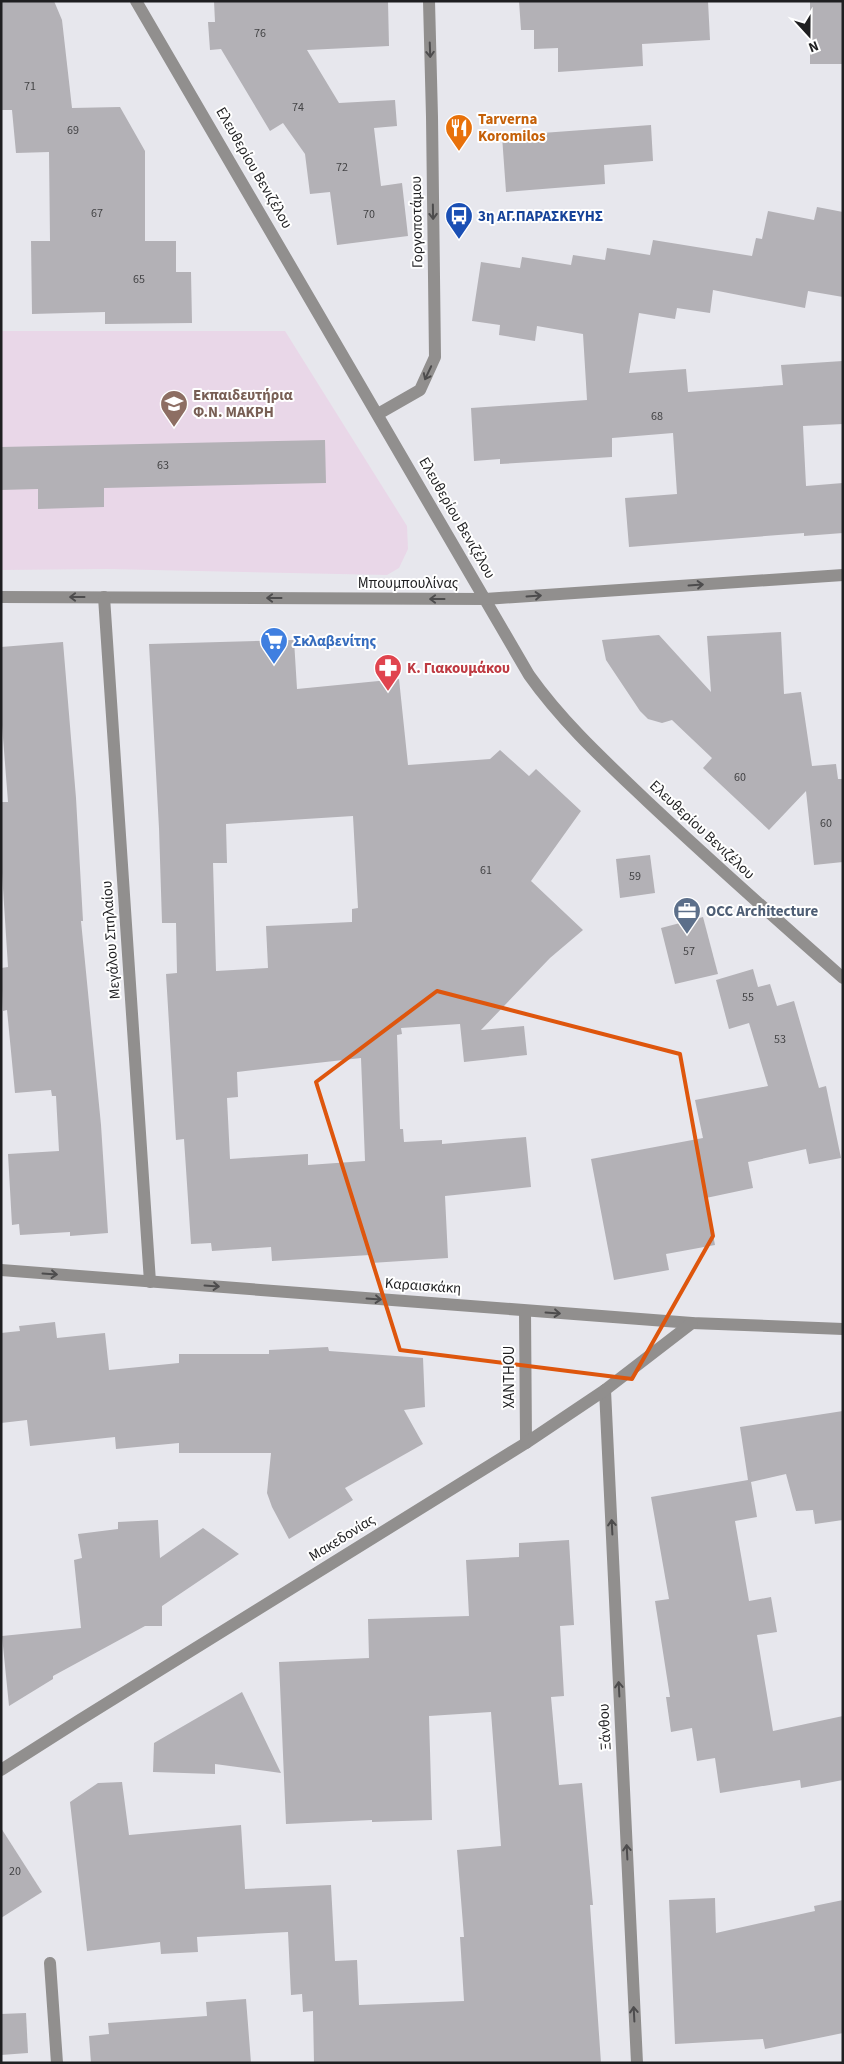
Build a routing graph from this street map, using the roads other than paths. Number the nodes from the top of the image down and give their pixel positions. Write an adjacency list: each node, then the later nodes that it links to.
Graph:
1 (136, 1): 3 (street, Ελευθερίου Βενιζέλου)
2 (428, 1): 3 (street, Γοργοποτάμου, one-way to 3)
3 (378, 414): 7 (street, Ελευθερίου Βενιζέλου)
4 (843, 575): 7 (street, Μπουμπουλίνας, one-way to 4)
5 (1, 597): 6 (street, Μπουμπουλίνας, one-way to 5)
6 (104, 597): 7 (street, Μπουμπουλίνας, one-way to 6); 10 (street, Μεγάλου Σπηλαίου)
7 (485, 599): 8 (street, Ελευθερίου Βενιζέλου)
8 (843, 978)
9 (1, 1270): 10 (street, Καραισκάκη, one-way to 10)
10 (150, 1282): 11 (street, Καραισκάκη, one-way to 11)
11 (525, 1310): 12 (street, Καραισκάκη, one-way to 12); 15 (street, XANTHOU)
12 (692, 1323): 13 (street, Καραισκάκη); 14 (street, Μακεδονίας)
13 (843, 1329)
14 (605, 1390): 15 (street, Μακεδονίας); 19 (street, Ξάνθου, one-way to 14)
15 (526, 1444): 16 (street, Μακεδονίας)
16 (1, 1770)
17 (50, 1963): 18 (street)
18 (57, 2063)
19 (636, 2063)

